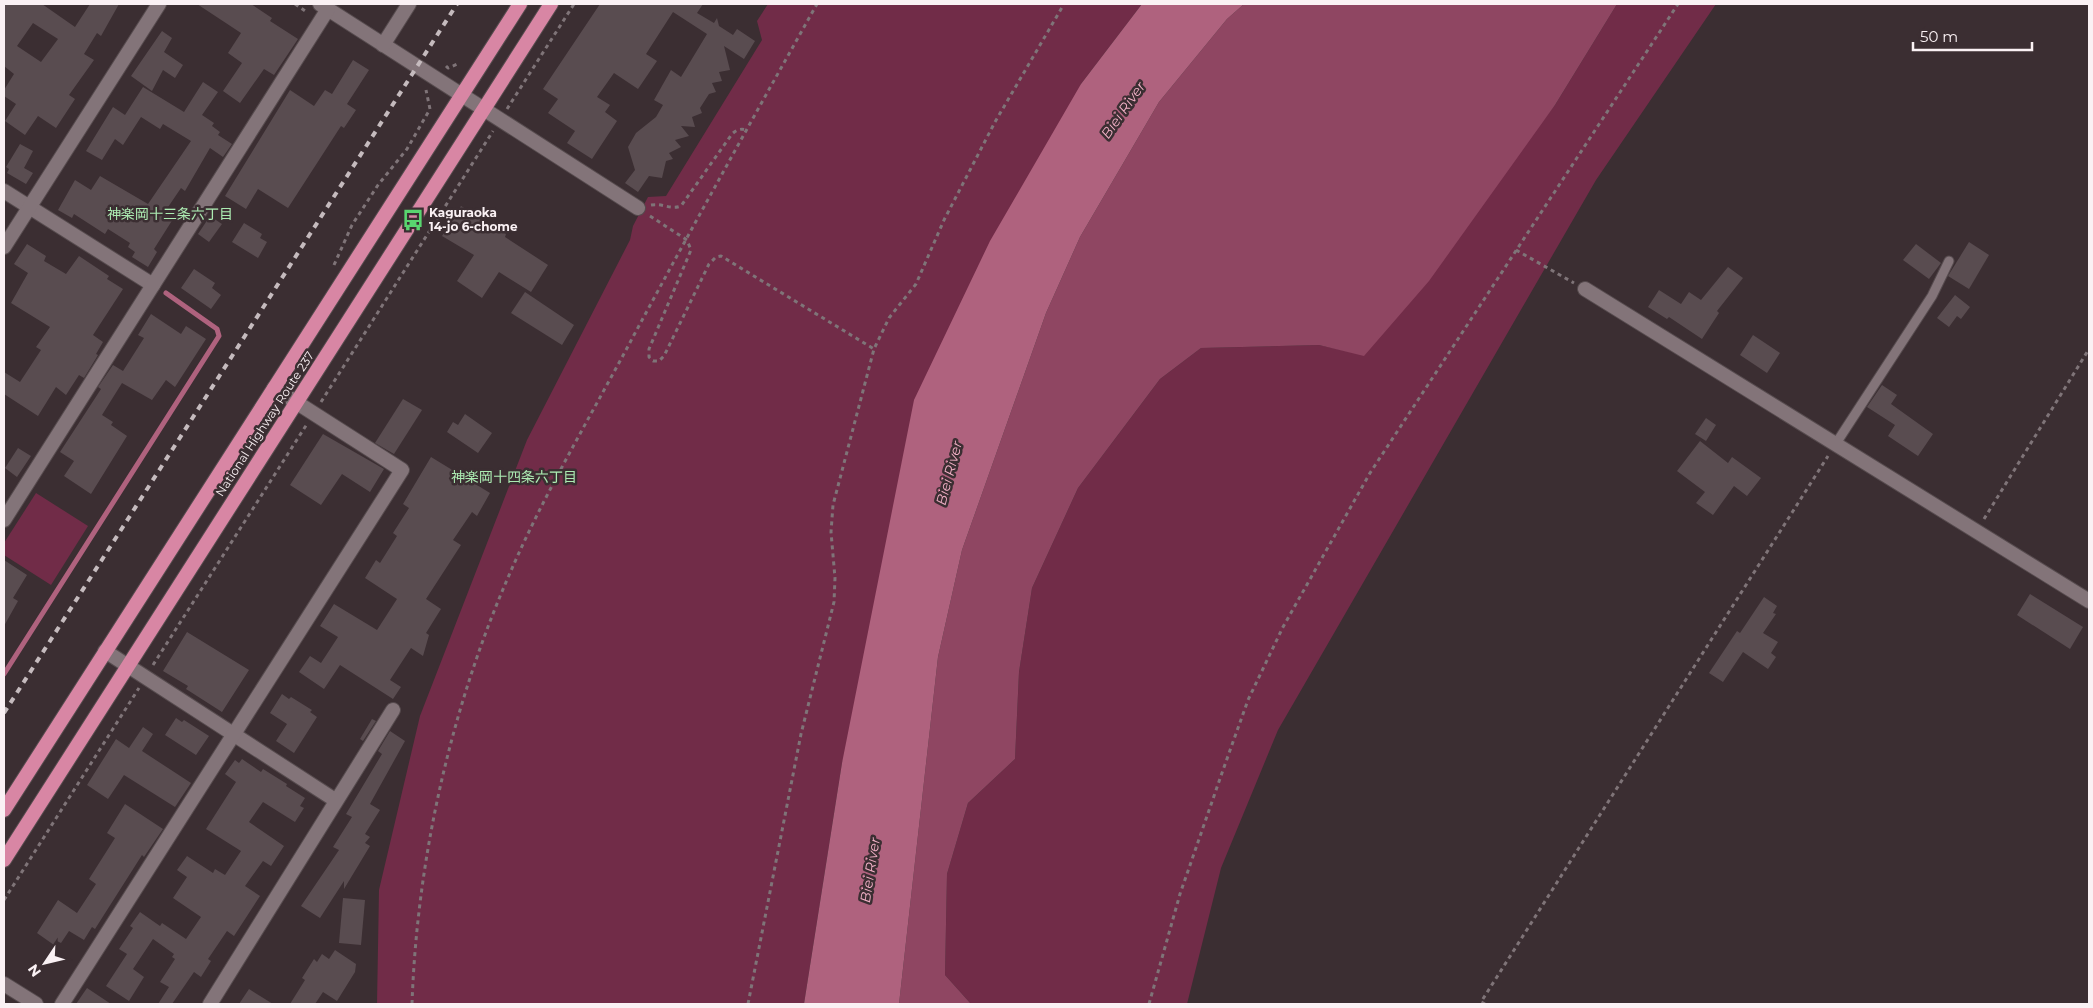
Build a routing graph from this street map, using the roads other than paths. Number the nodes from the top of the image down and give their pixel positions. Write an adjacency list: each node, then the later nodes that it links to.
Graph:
1 (158, 4): 10 (street)
2 (409, 4): 6 (street)
3 (520, 4): 7 (highway, National Highway Route 237)
4 (551, 4): 8 (highway, National Highway Route 237)
5 (323, 11): 6 (street); 14 (street)
6 (384, 45): 7 (street)
7 (461, 95): 8 (street); 16 (highway, National Highway Route 237)
8 (483, 110): 11 (street); 17 (highway, National Highway Route 237)
9 (4, 191): 10 (street)
10 (29, 208): 12 (street); 14 (street)
11 (638, 208)
12 (4, 247)
13 (1949, 262): 18 (lane)
14 (153, 285): 19 (street)
15 (1585, 290): 18 (street)
16 (274, 388): 17 (street); 21 (highway, National Highway Route 237)
17 (296, 402): 22 (highway, National Highway Route 237); 24 (street)
18 (1835, 445): 20 (street)
19 (4, 520)
20 (2089, 601)
21 (105, 651): 22 (street); 26 (highway, National Highway Route 237)
22 (128, 666): 24 (street); 27 (highway, National Highway Route 237)
23 (393, 710): 25 (street)
24 (233, 734): 25 (street); 30 (street)
25 (336, 800): 31 (street)
26 (4, 810)
27 (4, 860)
28 (4, 984): 29 (street)
29 (36, 1004)
30 (62, 1004)
31 (210, 1004)

